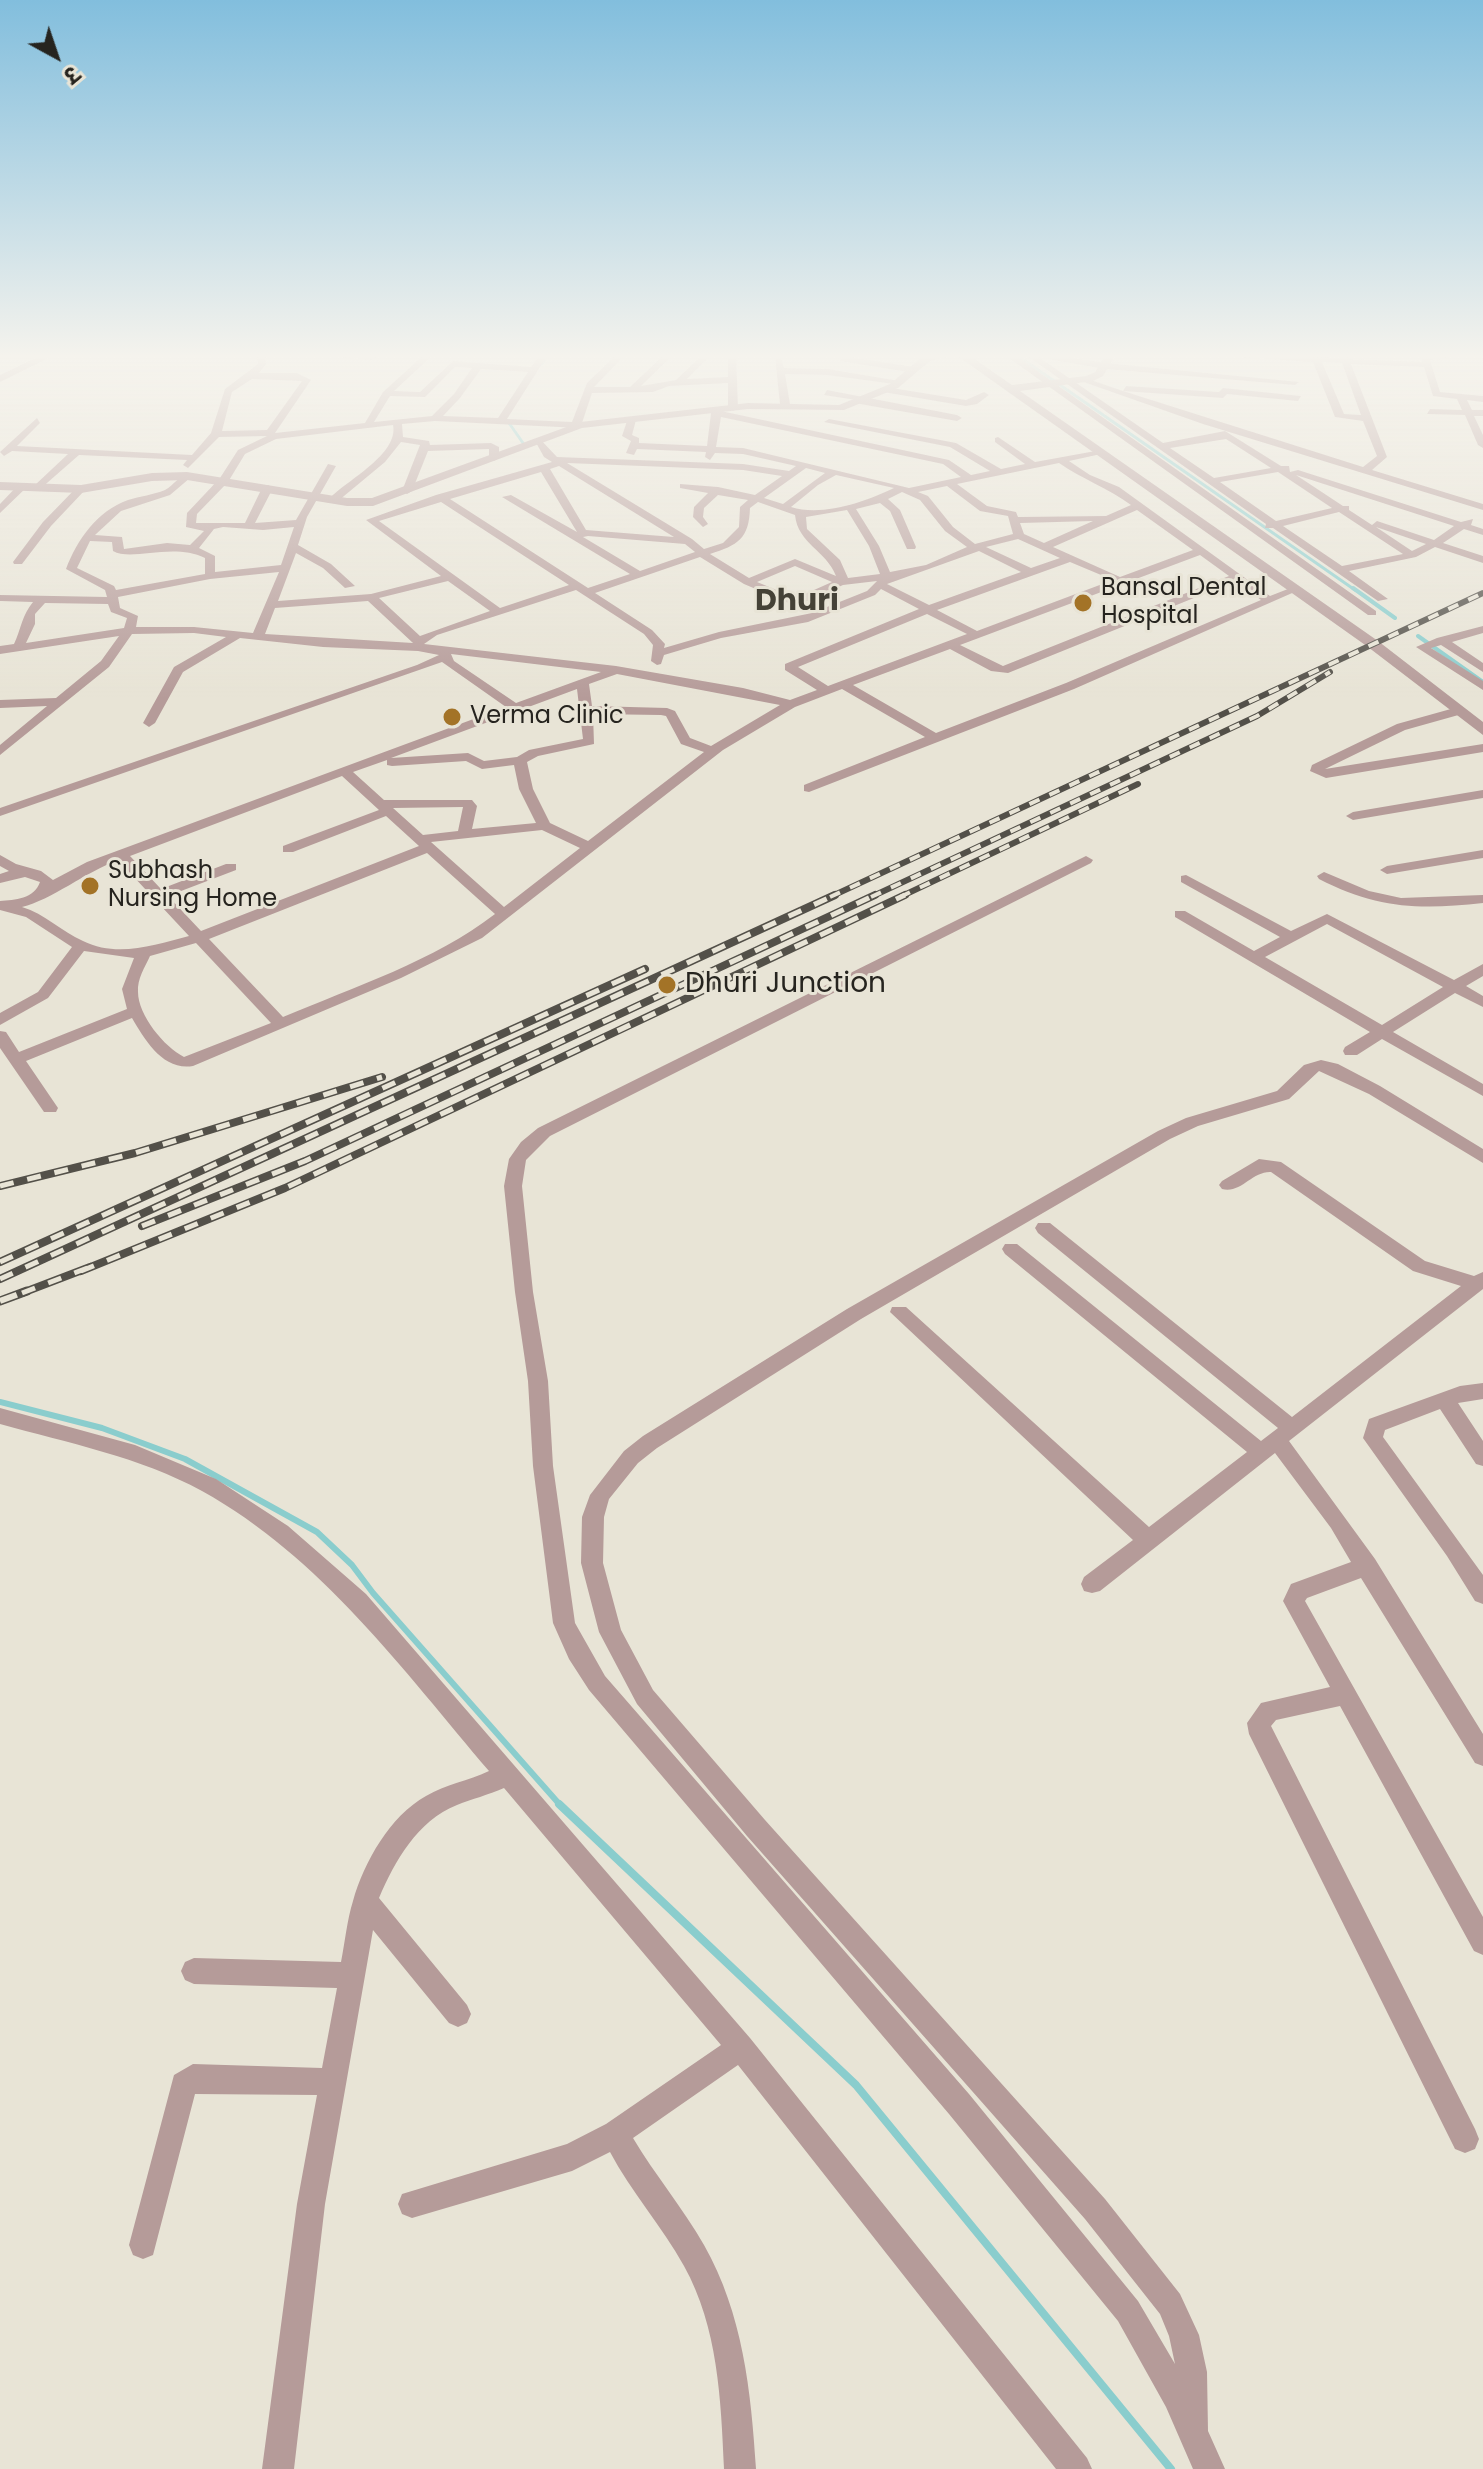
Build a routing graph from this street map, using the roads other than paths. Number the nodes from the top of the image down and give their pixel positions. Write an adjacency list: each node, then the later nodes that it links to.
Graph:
1 (59, 468): 39 (street)
2 (186, 468): 30 (street)
3 (232, 468): 33 (street)
4 (330, 468): 46 (street)
5 (371, 468): 49 (street)
6 (417, 468): 44 (street)
7 (467, 468): 44 (street)
8 (544, 468): 47 (street); 69 (street)
9 (569, 468): 72 (street)
10 (697, 468): 38 (street)
11 (739, 468): 24 (street)
12 (793, 468): 29 (street)
13 (823, 468): 27 (street)
14 (955, 468): 31 (street)
15 (993, 468): 28 (street)
16 (1024, 468): 28 (street)
17 (1073, 468): 53 (street)
18 (1121, 468): 98 (street)
19 (1180, 468): 66 (street)
20 (1193, 468): 34 (street)
21 (1280, 468): 25 (street)
22 (1286, 468): 25 (street)
23 (1359, 468): 26 (street)
24 (760, 470): 29 (street); 43 (street)
25 (1283, 470): 34 (street); 45 (street); 58 (street)
26 (1365, 470): 32 (street)
27 (834, 472): 42 (street); 54 (street)
28 (1001, 473): 31 (street)
29 (790, 474): 50 (street)
30 (180, 476): 33 (street); 41 (street); 71 (street)
31 (971, 479): 35 (street)
32 (1396, 479): 45 (street); 56 (street)
33 (224, 480): 40 (street); 67 (street)
34 (1212, 481): 66 (street)
35 (950, 483): 42 (street); 61 (street)
36 (0, 486): 37 (street)
37 (23, 486): 39 (street); 57 (street)
38 (684, 486): 43 (street); 52 (street)
39 (39, 487): 41 (street)
40 (268, 488): 46 (street); 63 (street)
41 (81, 489): 84 (street)
42 (907, 489): 51 (street); 77 (street)
43 (721, 490): 50 (street); 52 (street)
44 (407, 491): 49 (street)
45 (1367, 494): 58 (street); 65 (street)
46 (312, 496): 49 (street); 62 (street)
47 (440, 497): 90 (street); 97 (street)
48 (507, 497): 69 (street)
49 (334, 499)
50 (758, 499): 54 (street); 80 (street)
51 (882, 499): 55 (street); 76 (street)
52 (701, 502): 64 (street)
53 (1137, 506): 60 (street); 79 (street)
54 (785, 507): 59 (street)
55 (850, 507): 59 (street); 93 (street)
56 (1483, 509): 65 (street)
57 (0, 510)
58 (1344, 512): 66 (street); 73 (street); 81 (street)
59 (802, 515): 94 (street)
60 (1110, 518): 61 (street); 75 (street)
61 (1014, 520): 70 (street)
62 (299, 523): 63 (street); 74 (street)
63 (249, 524): 67 (street)
64 (703, 524)
65 (1462, 525): 68 (street); 73 (street)
66 (1264, 526): 86 (street); 110 (street)
67 (207, 528): 78 (street)
68 (1483, 532)
69 (579, 535): 72 (street); 88 (street)
70 (1019, 536): 75 (street); 77 (street)
71 (87, 538): 78 (street); 101 (street)
72 (688, 541): 80 (street)
73 (1436, 543): 81 (street); 83 (street)
74 (292, 546): 85 (street); 96 (street)
75 (1046, 546): 82 (street)
76 (911, 547)
77 (977, 548): 87 (street); 93 (street)
78 (192, 549): 89 (street)
79 (1196, 550): 91 (street); 92 (street); 114 (street)
80 (701, 553): 88 (street); 95 (street)
81 (1412, 555): 86 (street)
82 (1072, 557): 87 (street); 91 (street)
83 (1483, 560)
84 (18, 562)
85 (286, 568): 89 (street); 106 (street)
86 (1339, 570): 102 (street)
87 (1031, 572): 107 (street)
88 (638, 574): 97 (street)
89 (210, 576): 101 (street)
90 (449, 577): 99 (street); 108 (street)
91 (1115, 577): 114 (street)
92 (1237, 577): 104 (street); 118 (street)
93 (887, 578): 94 (street); 107 (street); 109 (street)
94 (842, 581): 95 (street); 105 (street)
95 (748, 582): 105 (street)
96 (349, 586)
97 (582, 589): 108 (street); 121 (street)
98 (1293, 590): 104 (street); 135 (street)
99 (371, 597): 106 (street); 117 (street)
100 (0, 598): 103 (street)
101 (113, 598): 103 (street); 112 (street)
102 (1382, 599)
103 (41, 600): 119 (street)
104 (1269, 600): 138 (street)
105 (796, 602): 109 (street)
106 (271, 605): 115 (street)
107 (929, 609): 114 (street); 129 (street)
108 (499, 612): 117 (street)
109 (822, 613): 121 (street)
110 (1372, 613)
111 (1483, 629): 116 (street)
112 (128, 631): 113 (street); 119 (street); 130 (street)
113 (237, 635): 115 (street); 136 (street)
114 (969, 636): 118 (street)
115 (257, 638): 117 (street)
116 (1434, 642): 123 (street); 128 (street)
117 (419, 644): 122 (street)
118 (950, 644): 127 (street)
119 (18, 648): 120 (street)
120 (0, 650)
121 (659, 653): 125 (street)
122 (445, 654): 124 (street); 133 (street); 148 (street)
123 (1483, 668)
124 (616, 670): 125 (street); 126 (street)
125 (652, 674): 132 (street)
126 (583, 684): 133 (street); 134 (street)
127 (842, 684): 129 (street); 138 (street)
128 (1483, 686)
129 (826, 690): 132 (street)
130 (60, 702): 131 (street); 140 (street)
131 (0, 704)
132 (791, 704): 141 (street)
133 (517, 709): 143 (street)
134 (585, 710): 141 (street); 142 (street)
135 (1458, 711): 137 (street); 139 (street)
136 (149, 723)
137 (1483, 730)
138 (935, 738): 145 (street)
139 (1483, 748)
140 (0, 751)
141 (713, 751): 153 (street)
142 (520, 761): 143 (street); 150 (street)
143 (369, 764): 144 (street)
144 (345, 772): 147 (street); 156 (street)
145 (809, 788)
146 (1483, 794): 149 (street)
147 (384, 807): 151 (street); 152 (street); 154 (street)
148 (0, 812)
149 (1353, 816)
150 (544, 826): 151 (street); 153 (street)
151 (464, 836): 152 (street)
152 (425, 843): 171 (street); 174 (street)
153 (589, 847): 171 (street)
154 (288, 849)
155 (1483, 854): 160 (street)
156 (121, 855): 162 (street); 167 (street)
157 (1086, 860): 219 (street)
158 (1, 864): 161 (street)
159 (231, 867): 167 (street)
160 (1387, 870)
161 (35, 873): 162 (street); 164 (street); 166 (street)
162 (70, 874): 166 (street)
163 (1324, 876): 168 (street)
164 (0, 879)
165 (1186, 879): 173 (street)
166 (42, 893): 169 (street); 170 (street)
167 (158, 895): 174 (street)
168 (1483, 899)
169 (2, 904): 170 (street)
170 (31, 914): 175 (street)
171 (503, 914): 183 (street)
172 (1180, 914): 177 (street)
173 (1291, 937): 177 (street); 179 (street)
174 (197, 938): 176 (street); 183 (street)
175 (80, 946): 176 (street); 182 (street)
176 (144, 953): 181 (street)
177 (1254, 957): 184 (street)
178 (1483, 969): 179 (street)
179 (1456, 987): 180 (street); 184 (street)
180 (1483, 1002)
181 (136, 1011): 183 (street); 187 (street)
182 (0, 1020)
183 (281, 1024)
184 (1381, 1031): 186 (street); 188 (street)
185 (0, 1036): 187 (street)
186 (1351, 1051)
187 (16, 1059): 189 (street)
188 (1483, 1091)
189 (50, 1108)
190 (1483, 1157): 219 (street)
191 (1228, 1185): 194 (street)
192 (1044, 1228): 199 (street)
193 (1011, 1249): 199 (street)
194 (1479, 1282): 199 (street)
195 (899, 1312): 201 (street)
196 (1483, 1391): 197 (street)
197 (1445, 1400): 200 (street); 204 (street)
198 (0, 1416): 207 (street)
199 (1277, 1440): 201 (street); 202 (street)
200 (1483, 1458)
201 (1148, 1540): 203 (street)
202 (1367, 1566): 205 (street); 206 (street)
203 (1092, 1584)
204 (1483, 1594)
205 (1344, 1695): 209 (street); 216 (street)
206 (1483, 1755)
207 (506, 1774): 208 (street); 213 (street)
208 (365, 1901): 211 (street); 212 (street)
209 (1483, 1942)
210 (194, 1971): 211 (street)
211 (351, 1975): 214 (street)
212 (458, 2014)
213 (741, 2047): 215 (street); 222 (street)
214 (333, 2082): 218 (street); 220 (street)
215 (616, 2134): 217 (street); 221 (street)
216 (1465, 2139)
217 (412, 2204)
218 (143, 2245)
219 (1193, 2431): 223 (street)
220 (278, 2469)
221 (740, 2469)
222 (1076, 2469)
223 (1209, 2469)

